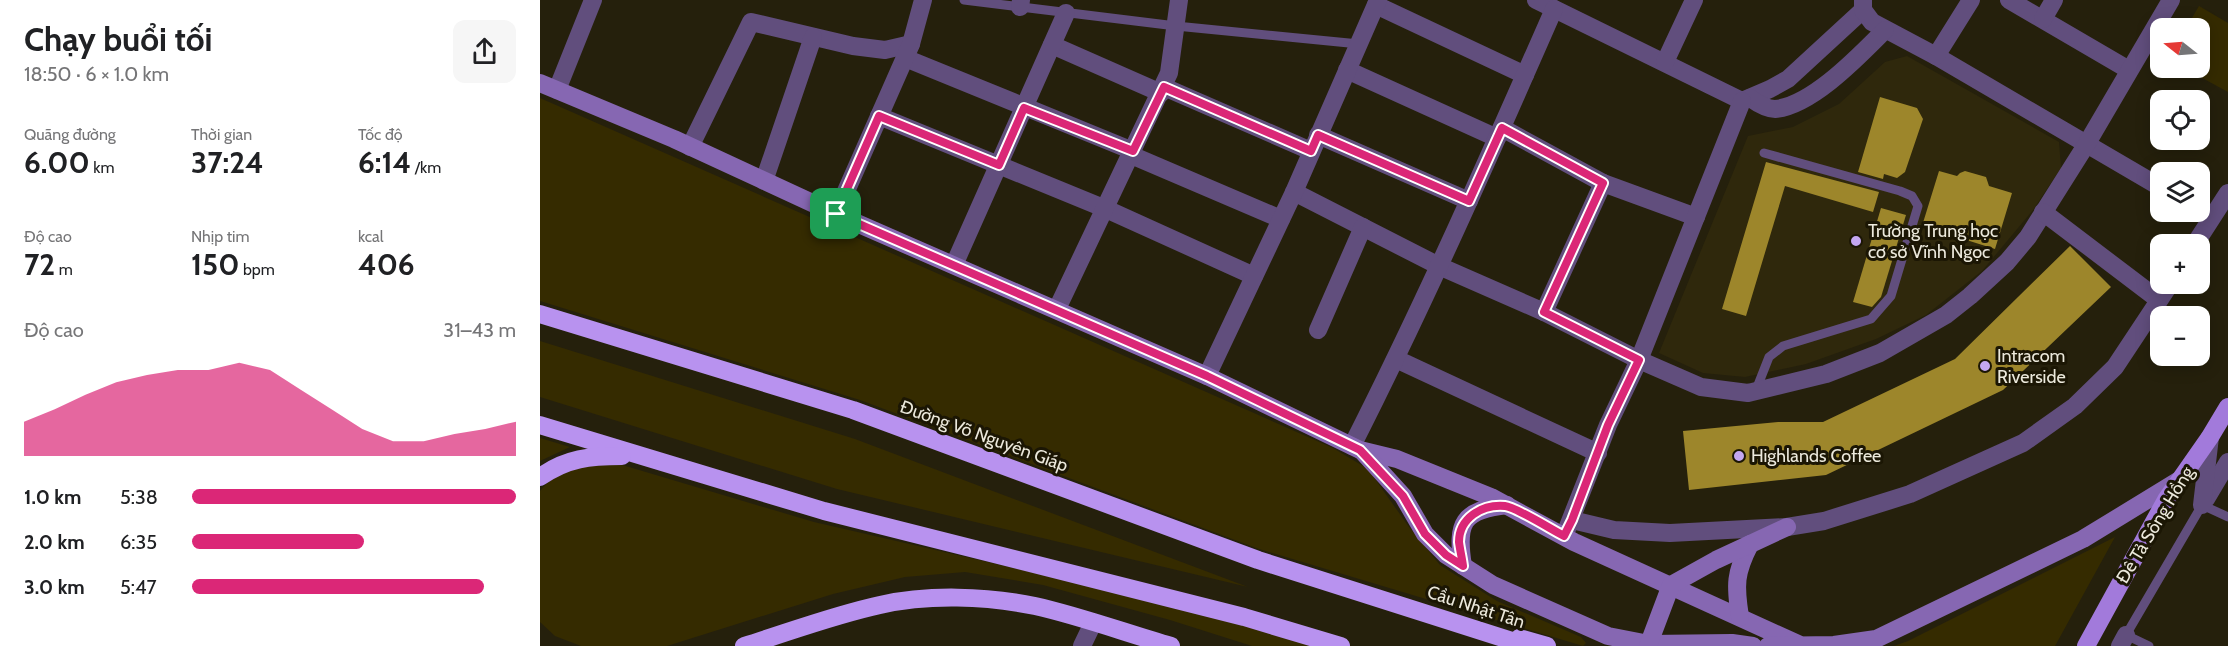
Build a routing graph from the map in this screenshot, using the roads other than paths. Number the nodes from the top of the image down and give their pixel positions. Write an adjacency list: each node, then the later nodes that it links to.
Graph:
1 (592, 0): 28 (street)
2 (923, 0): 22 (street)
3 (964, 0): 12 (lane)
4 (1179, 0): 17 (street)
5 (1536, 0): 14 (street)
6 (1694, 0): 24 (street)
7 (1971, 0): 23 (street)
8 (2010, 0): 16 (street)
9 (2054, 0): 16 (street)
10 (2171, 0): 26 (street)
11 (1377, 2): 20 (street); 27 (street)
12 (1021, 4): 15 (lane)
13 (1863, 5): 18 (street); 30 (street)
14 (1554, 9): 24 (street); 27 (street)
15 (1066, 13): 17 (lane); 21 (street)
16 (2043, 19): 26 (street)
17 (1176, 26): 20 (lane); 29 (street)
18 (1885, 30): 23 (street); 30 (street)
19 (813, 37): 22 (street); 36 (street); 40 (street)
20 (1359, 44): 25 (street)
21 (1052, 45): 29 (street); 31 (street)
22 (908, 51): 31 (street); 32 (street)
23 (1936, 56): 35 (street)
24 (1665, 62): 30 (street)
25 (1347, 70): 33 (street); 34 (street)
26 (2129, 70): 35 (street)
27 (1525, 75): 33 (street)
28 (548, 86): 36 (street)
29 (1162, 90): 34 (street); 37 (street)
30 (1746, 100): 50 (street)
31 (1024, 108): 37 (street); 39 (street)
32 (879, 116): 39 (street); 49 (street)
33 (1499, 133): 42 (street); 45 (street)
34 (1314, 143): 43 (street); 45 (street)
35 (2086, 145): 41 (street); 48 (street)
36 (690, 147): 40 (street)
37 (1132, 153): 46 (street); 51 (street)
38 (1764, 153): 65 (lane)
39 (999, 165): 46 (street); 53 (street)
40 (764, 181): 49 (street)
41 (2150, 181)
42 (1603, 183): 50 (street); 59 (street)
43 (1294, 192): 51 (street); 52 (street)
44 (2228, 194): 47 (street)
45 (1469, 201): 54 (street)
46 (1106, 209): 55 (street); 58 (street)
47 (2210, 210)
48 (2043, 212): 57 (street); 65 (street)
49 (836, 214): 53 (street)
50 (1696, 217): 63 (street)
51 (1281, 219): 55 (street)
52 (1363, 227): 54 (street); 61 (street)
53 (954, 265): 58 (street)
54 (1439, 266): 59 (street); 62 (street)
55 (1254, 276): 64 (street)
56 (2164, 294): 57 (street)
57 (2160, 300): 78 (street)
58 (1057, 309): 64 (street)
59 (1544, 312): 63 (street)
60 (542, 314): 83 (highway, Đường Võ Nguyên Giáp)
61 (1317, 330)
62 (1396, 359): 69 (street); 70 (street)
63 (1639, 360): 65 (street); 70 (street)
64 (1207, 376): 69 (street)
65 (1755, 392)
66 (2226, 412): 68 (main road, Đê Tả Sông Hồng)
67 (540, 425): 74 (highway)
68 (2210, 437): 73 (main road, Đê Tả Sông Hồng); 75 (street)
69 (1356, 448): 76 (street); 81 (street)
70 (1598, 453): 79 (street)
71 (2228, 462): 75 (street)
72 (540, 477): 74 (highway)
73 (2178, 480): 88 (street); 98 (main road, Đê Tả Sông Hồng)
74 (729, 482): 93 (highway)
75 (2202, 505): 77 (lane); 87 (lane)
76 (1507, 506): 79 (street); 81 (street)
77 (2228, 517)
78 (1787, 527): 79 (street); 80 (street)
79 (1568, 528): 82 (street)
80 (1750, 544): 82 (street); 84 (street)
81 (1463, 566): 86 (street)
82 (1671, 585): 84 (street); 89 (street)
83 (1410, 607): 94 (highway, Cầu Nhật Tân); 95 (highway)
84 (1740, 617): 88 (street)
85 (1093, 623): 90 (highway); 91 (street); 92 (highway)
86 (1609, 641): 89 (street)
87 (2123, 641): 99 (lane)
88 (1798, 644): 97 (street)
89 (1649, 645): 96 (street)
90 (744, 646)
91 (1082, 646)
92 (1171, 646)
93 (1341, 646)
94 (1528, 646)
95 (1547, 646)
96 (1753, 646)
97 (1768, 646)
98 (2086, 646)
99 (2149, 646)

